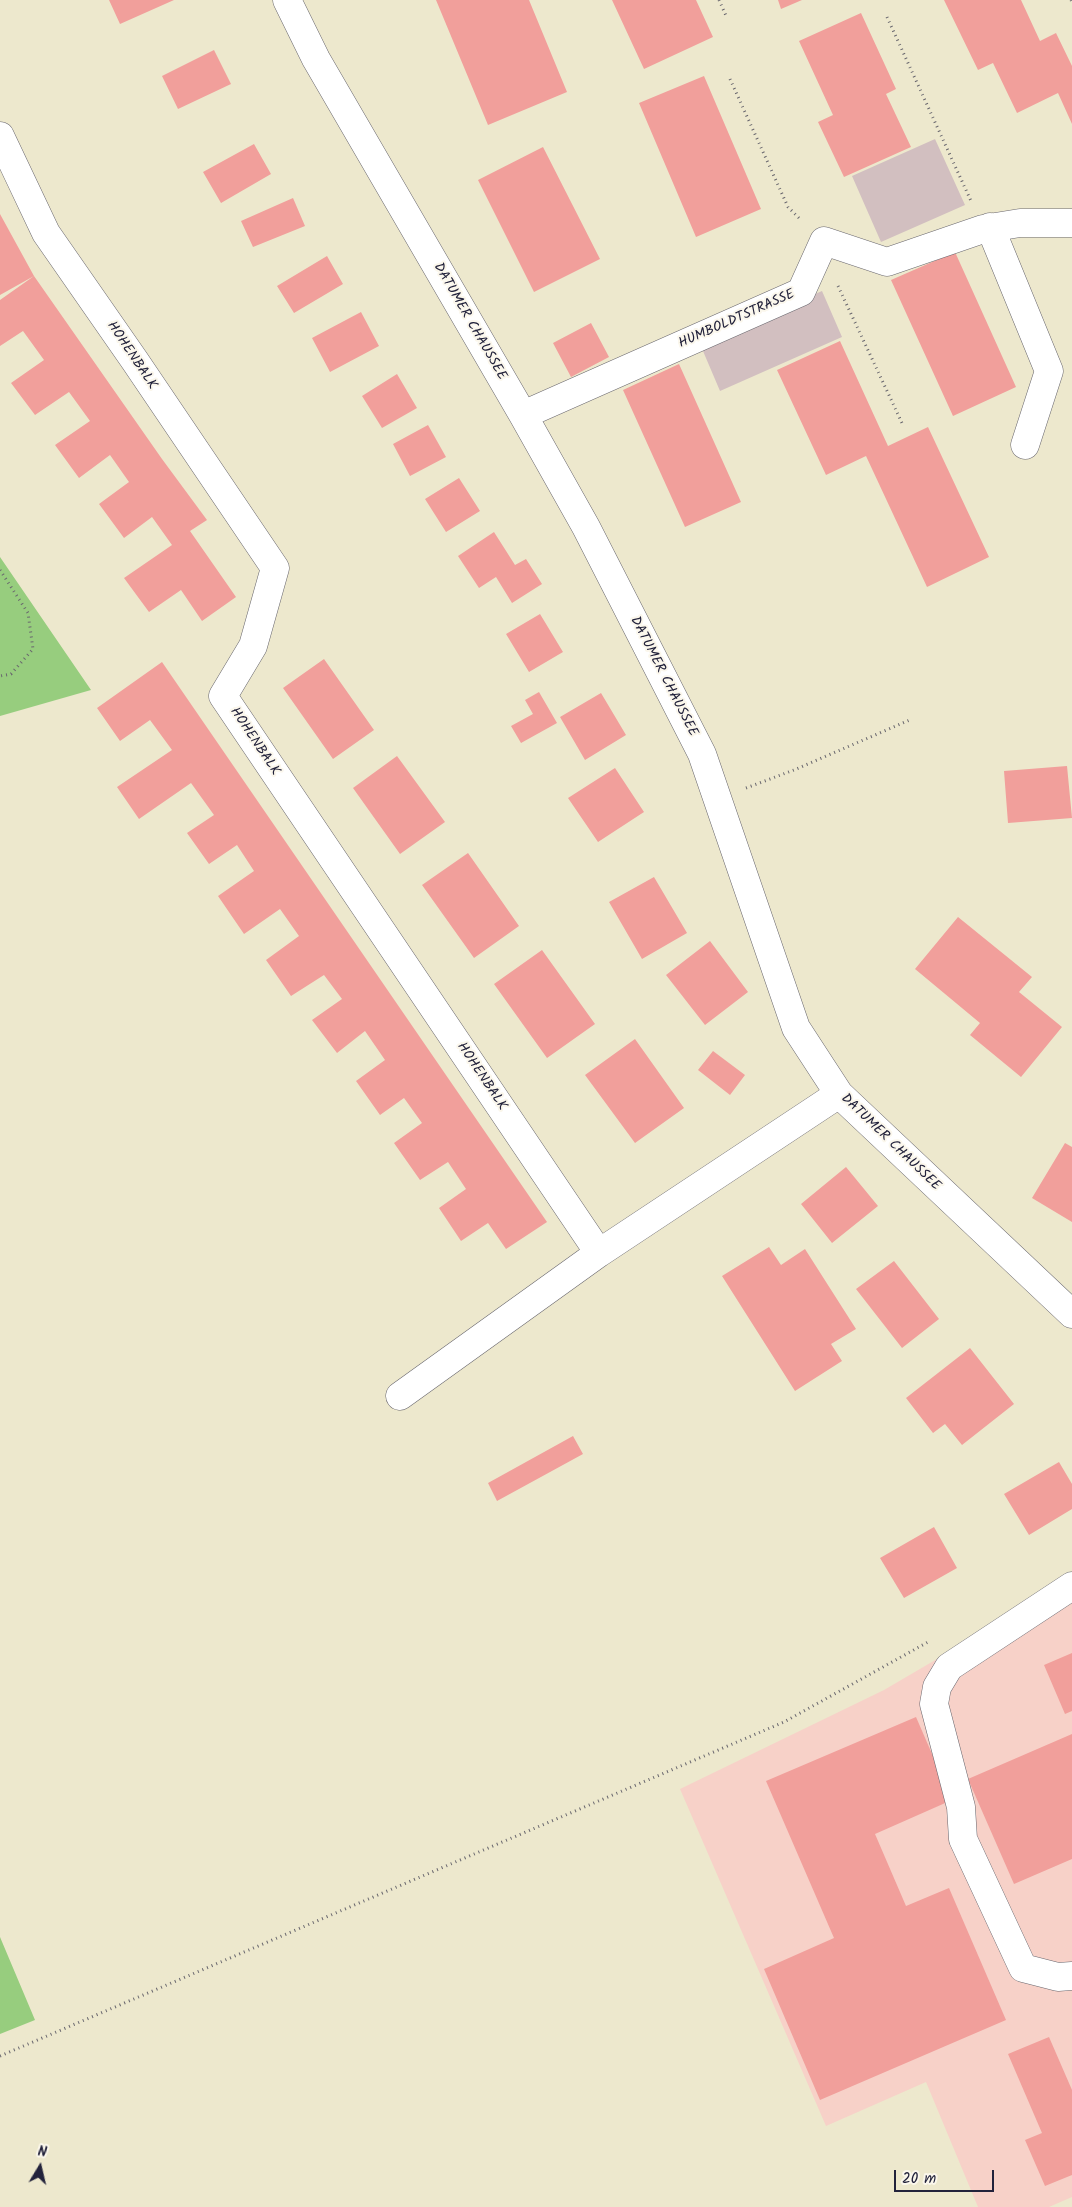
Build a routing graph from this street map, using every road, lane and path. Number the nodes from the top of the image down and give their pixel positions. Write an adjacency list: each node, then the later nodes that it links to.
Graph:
1 (287, 0): 10 (street, DATUMER CHAUSSEE)
2 (719, 0): 4 (path)
3 (887, 17): 8 (path)
4 (727, 18)
5 (730, 78): 9 (path)
6 (0, 136): 18 (street, HOHENBALK)
7 (1072, 222): 8 (street)
8 (987, 228): 9 (street); 12 (street)
9 (824, 241): 10 (street, HUMBOLDTSTRASSE); 11 (path)
10 (523, 415): 16 (street, DATUMER CHAUSSEE)
11 (902, 423)
12 (1025, 445)
13 (0, 570): 14 (path)
14 (0, 676)
15 (912, 719): 16 (path)
16 (718, 798): 17 (street, DATUMER CHAUSSEE)
17 (839, 1094): 18 (street); 19 (street, DATUMER CHAUSSEE)
18 (599, 1253): 20 (street)
19 (1072, 1314)
20 (400, 1396)
21 (1072, 1586): 23 (street)
22 (930, 1641): 24 (path)
23 (1072, 1976)
24 (0, 2056)

